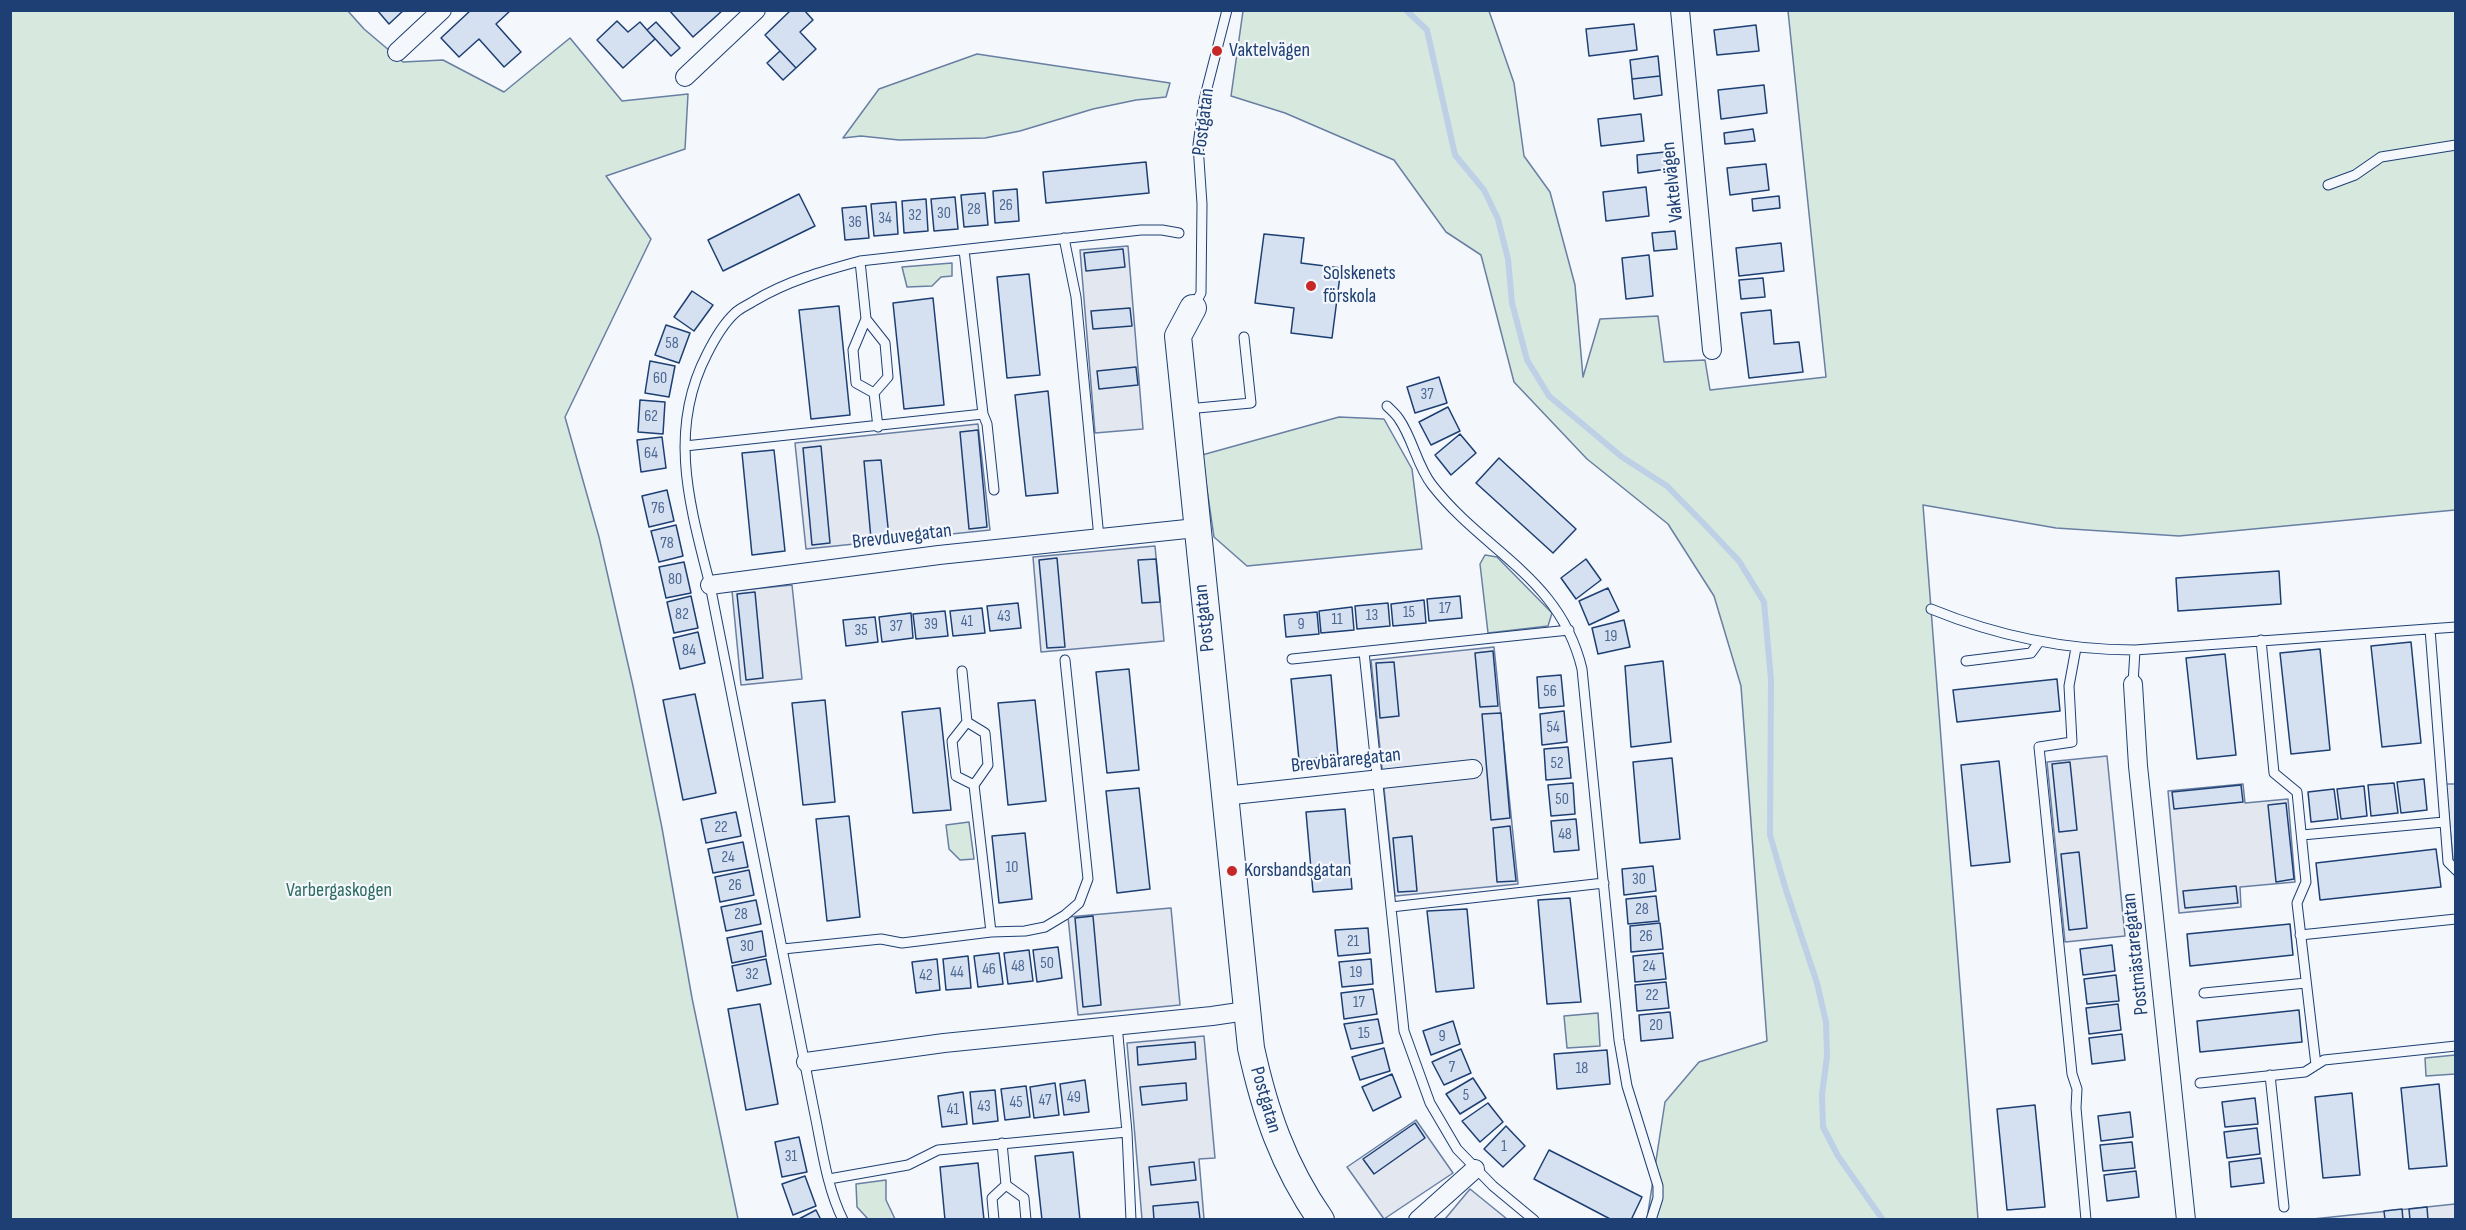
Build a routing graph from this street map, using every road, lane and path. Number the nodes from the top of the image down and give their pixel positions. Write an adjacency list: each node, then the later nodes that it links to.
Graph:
1 (442, 10): 5 (street)
2 (756, 10): 6 (street)
3 (1227, 10): 13 (lane, Postgatan)
4 (1680, 10): 16 (street, Vaktelvägen)
5 (397, 52)
6 (685, 77)
7 (2456, 145): 8 (lane)
8 (2328, 185)
9 (1179, 233): 10 (lane)
10 (1064, 238): 11 (lane); 25 (lane)
11 (964, 250): 12 (lane); 20 (lane)
12 (860, 261): 14 (lane); 22 (lane)
13 (1193, 308): 19 (street, Postgatan)
14 (866, 319): 17 (lane); 17 (lane)
15 (1244, 337): 19 (lane)
16 (1712, 350)
17 (874, 393): 21 (lane)
18 (1387, 406): 30 (lane)
19 (1185, 410): 24 (street, Postgatan)
20 (983, 414): 21 (lane); 23 (lane)
21 (878, 427): 22 (lane)
22 (685, 446): 26 (lane)
23 (994, 490)
24 (1196, 528): 25 (street, Brevduvegatan); 45 (street, Postgatan)
25 (1100, 538): 26 (street, Brevduvegatan)
26 (710, 585): 54 (lane)
27 (1931, 609): 32 (lane)
28 (2456, 627): 29 (lane)
29 (2430, 629): 31 (lane); 46 (lane)
30 (1569, 630): 35 (lane); 49 (lane)
31 (2261, 640): 34 (lane); 47 (lane)
32 (2039, 642): 33 (lane); 38 (lane)
33 (2076, 648): 34 (lane); 78 (lane)
34 (2135, 650): 40 (lane)
35 (1364, 652): 36 (lane); 43 (lane)
36 (1292, 659)
37 (1065, 660): 52 (lane)
38 (1966, 661)
39 (962, 671): 41 (lane)
40 (2133, 684): 79 (street, Postmästaregatan)
41 (967, 722): 44 (lane); 44 (lane)
42 (1473, 770): 43 (street, Brevbäraregatan)
43 (1377, 780): 45 (street, Brevbäraregatan); 50 (lane)
44 (974, 785): 52 (lane)
45 (1224, 796): 57 (street, Postgatan)
46 (2444, 822): 47 (lane); 48 (lane)
47 (2302, 835): 53 (lane)
48 (2456, 870)
49 (1604, 883): 50 (lane); 77 (lane)
50 (1391, 907): 66 (lane)
51 (2456, 919): 53 (lane)
52 (991, 932): 54 (lane)
53 (2300, 935): 55 (lane)
54 (783, 949): 60 (lane)
55 (2306, 983): 56 (lane); 61 (lane)
56 (2204, 993)
57 (1246, 1011): 58 (street); 74 (street, Postgatan)
58 (1117, 1025): 60 (street); 64 (lane)
59 (2456, 1046): 61 (lane)
60 (806, 1062): 67 (lane)
61 (2316, 1065): 62 (lane)
62 (2270, 1075): 63 (lane); 69 (lane)
63 (2200, 1083)
64 (1127, 1132): 65 (lane); 73 (lane)
65 (1002, 1143): 67 (lane); 68 (lane)
66 (1475, 1169): 75 (street); 76 (lane)
67 (829, 1179): 70 (lane)
68 (1006, 1185): 71 (lane); 72 (lane)
69 (2284, 1207)
70 (843, 1220)
71 (993, 1220)
72 (1026, 1220)
73 (1131, 1220)
74 (1320, 1220)
75 (1418, 1220)
76 (1534, 1220)
77 (1651, 1220)
78 (2086, 1220)
79 (2186, 1220)

